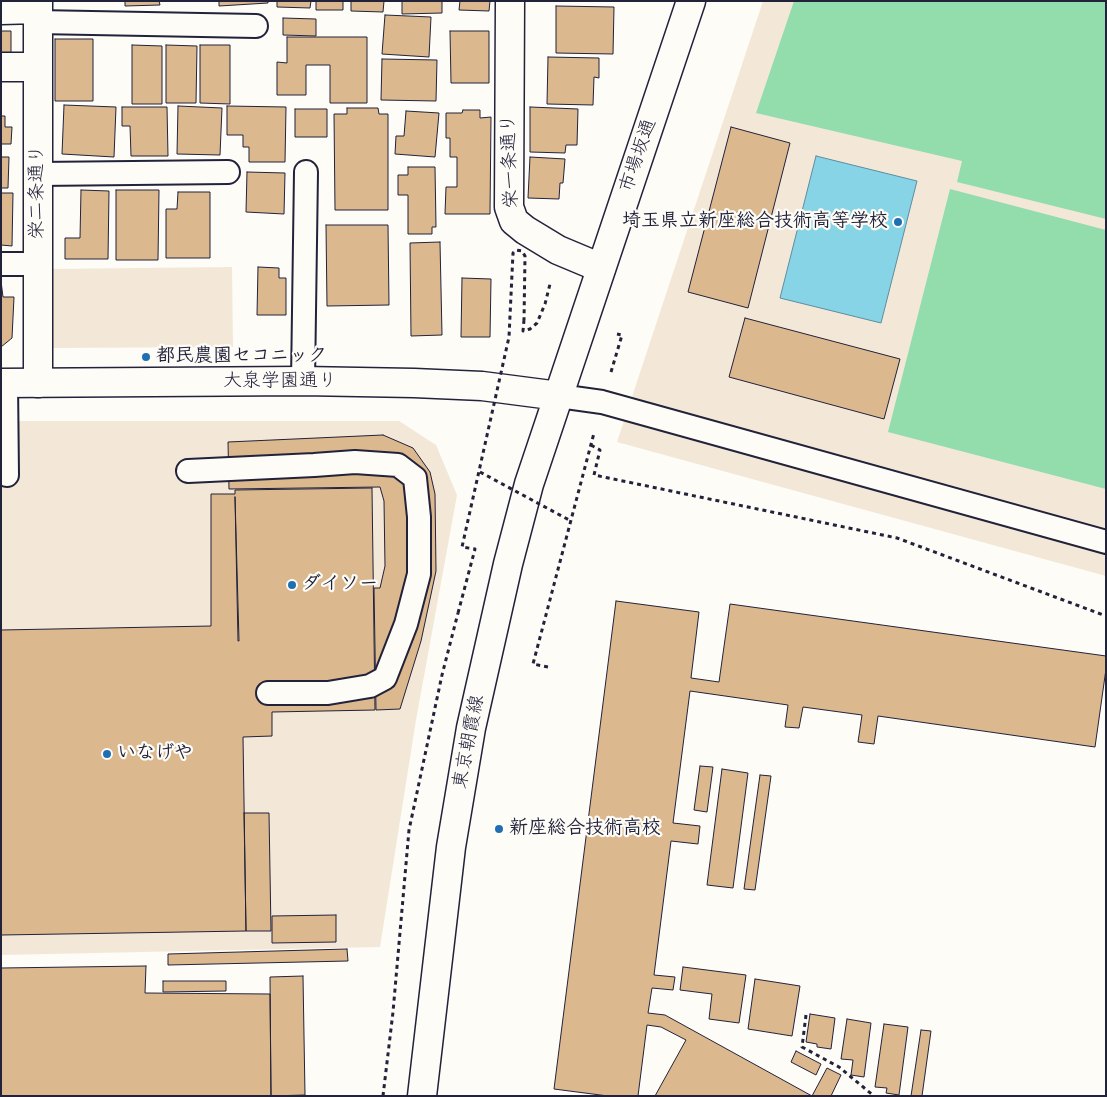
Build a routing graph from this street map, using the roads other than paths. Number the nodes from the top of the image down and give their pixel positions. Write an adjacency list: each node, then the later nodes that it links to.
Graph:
1 (510, 1): 13 (main road, 栄一条通り)
2 (691, 1): 13 (main road, 市場坂通)
3 (1, 10): 4 (main road)
4 (38, 11): 5 (lane); 7 (main road, 栄二条通り)
5 (256, 26)
6 (1, 67): 7 (main road)
7 (38, 67): 10 (main road, 栄二条通り)
8 (228, 172): 10 (lane)
9 (306, 172): 14 (lane)
10 (38, 174): 12 (main road, 栄二条通り)
11 (1, 264): 12 (lane)
12 (39, 264): 15 (main road, 栄二条通り)
13 (601, 268): 17 (main road, 市場坂通)
14 (303, 381): 15 (main road, 大泉学園通り); 17 (main road, 大泉学園通り)
15 (38, 382): 16 (main road, 大泉学園通り)
16 (4, 383): 19 (lane)
17 (559, 396): 20 (lane); 22 (main road, 東京朝霞線)
18 (188, 471): 21 (lane)
19 (7, 475)
20 (1106, 542)
21 (268, 693)
22 (422, 1096)

